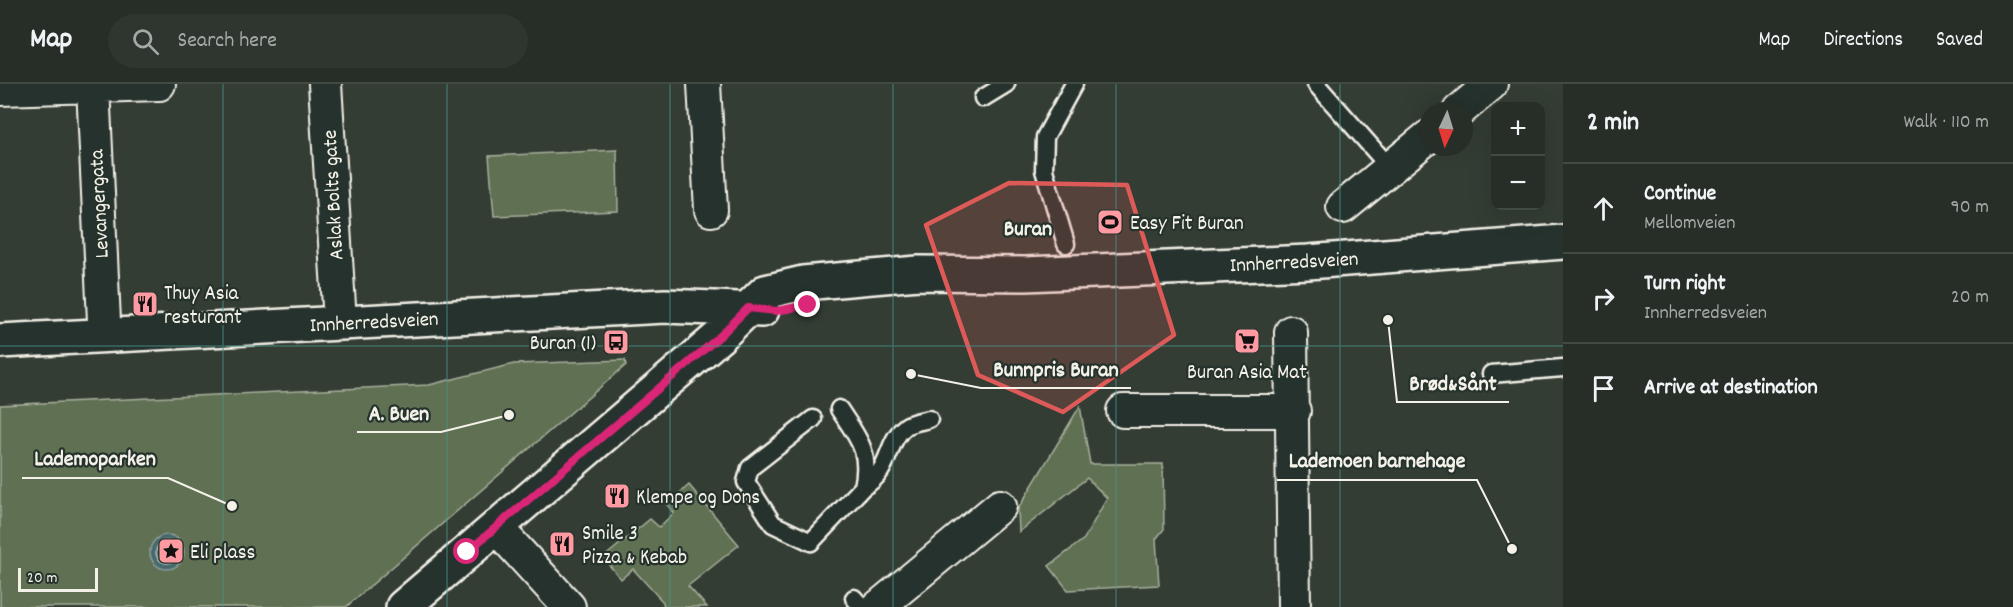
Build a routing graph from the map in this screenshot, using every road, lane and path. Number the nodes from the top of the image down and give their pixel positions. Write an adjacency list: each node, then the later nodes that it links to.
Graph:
1 (159, 84): 8 (street)
2 (325, 84): 18 (street, Aslak Bolts gate)
3 (704, 84): 15 (street)
4 (1006, 84): 10 (lane)
5 (1074, 84): 17 (lane)
6 (1316, 84): 13 (lane)
7 (1491, 84): 11 (street)
8 (93, 86): 9 (street); 20 (street, Levangergata)
9 (0, 89)
10 (983, 98)
11 (1470, 102)
12 (1419, 144): 13 (street)
13 (1390, 168): 14 (street)
14 (1343, 207)
15 (711, 210)
16 (1563, 242): 19 (main road, Innherredsveien)
17 (1066, 244)
18 (339, 306)
19 (748, 308): 22 (main road, Innherredsveien); 32 (main road)
20 (104, 321)
21 (1291, 332): 27 (street)
22 (0, 341)
23 (1563, 368): 24 (lane)
24 (1491, 374)
25 (839, 409): 30 (lane)
26 (1123, 411): 27 (street)
27 (1294, 411): 36 (street)
28 (813, 419): 30 (lane)
29 (929, 419): 30 (lane)
30 (862, 487)
31 (1000, 506): 33 (street)
32 (496, 527): 34 (main road); 35 (street)
33 (865, 604)
34 (403, 607)
35 (569, 607)
36 (1294, 607)

